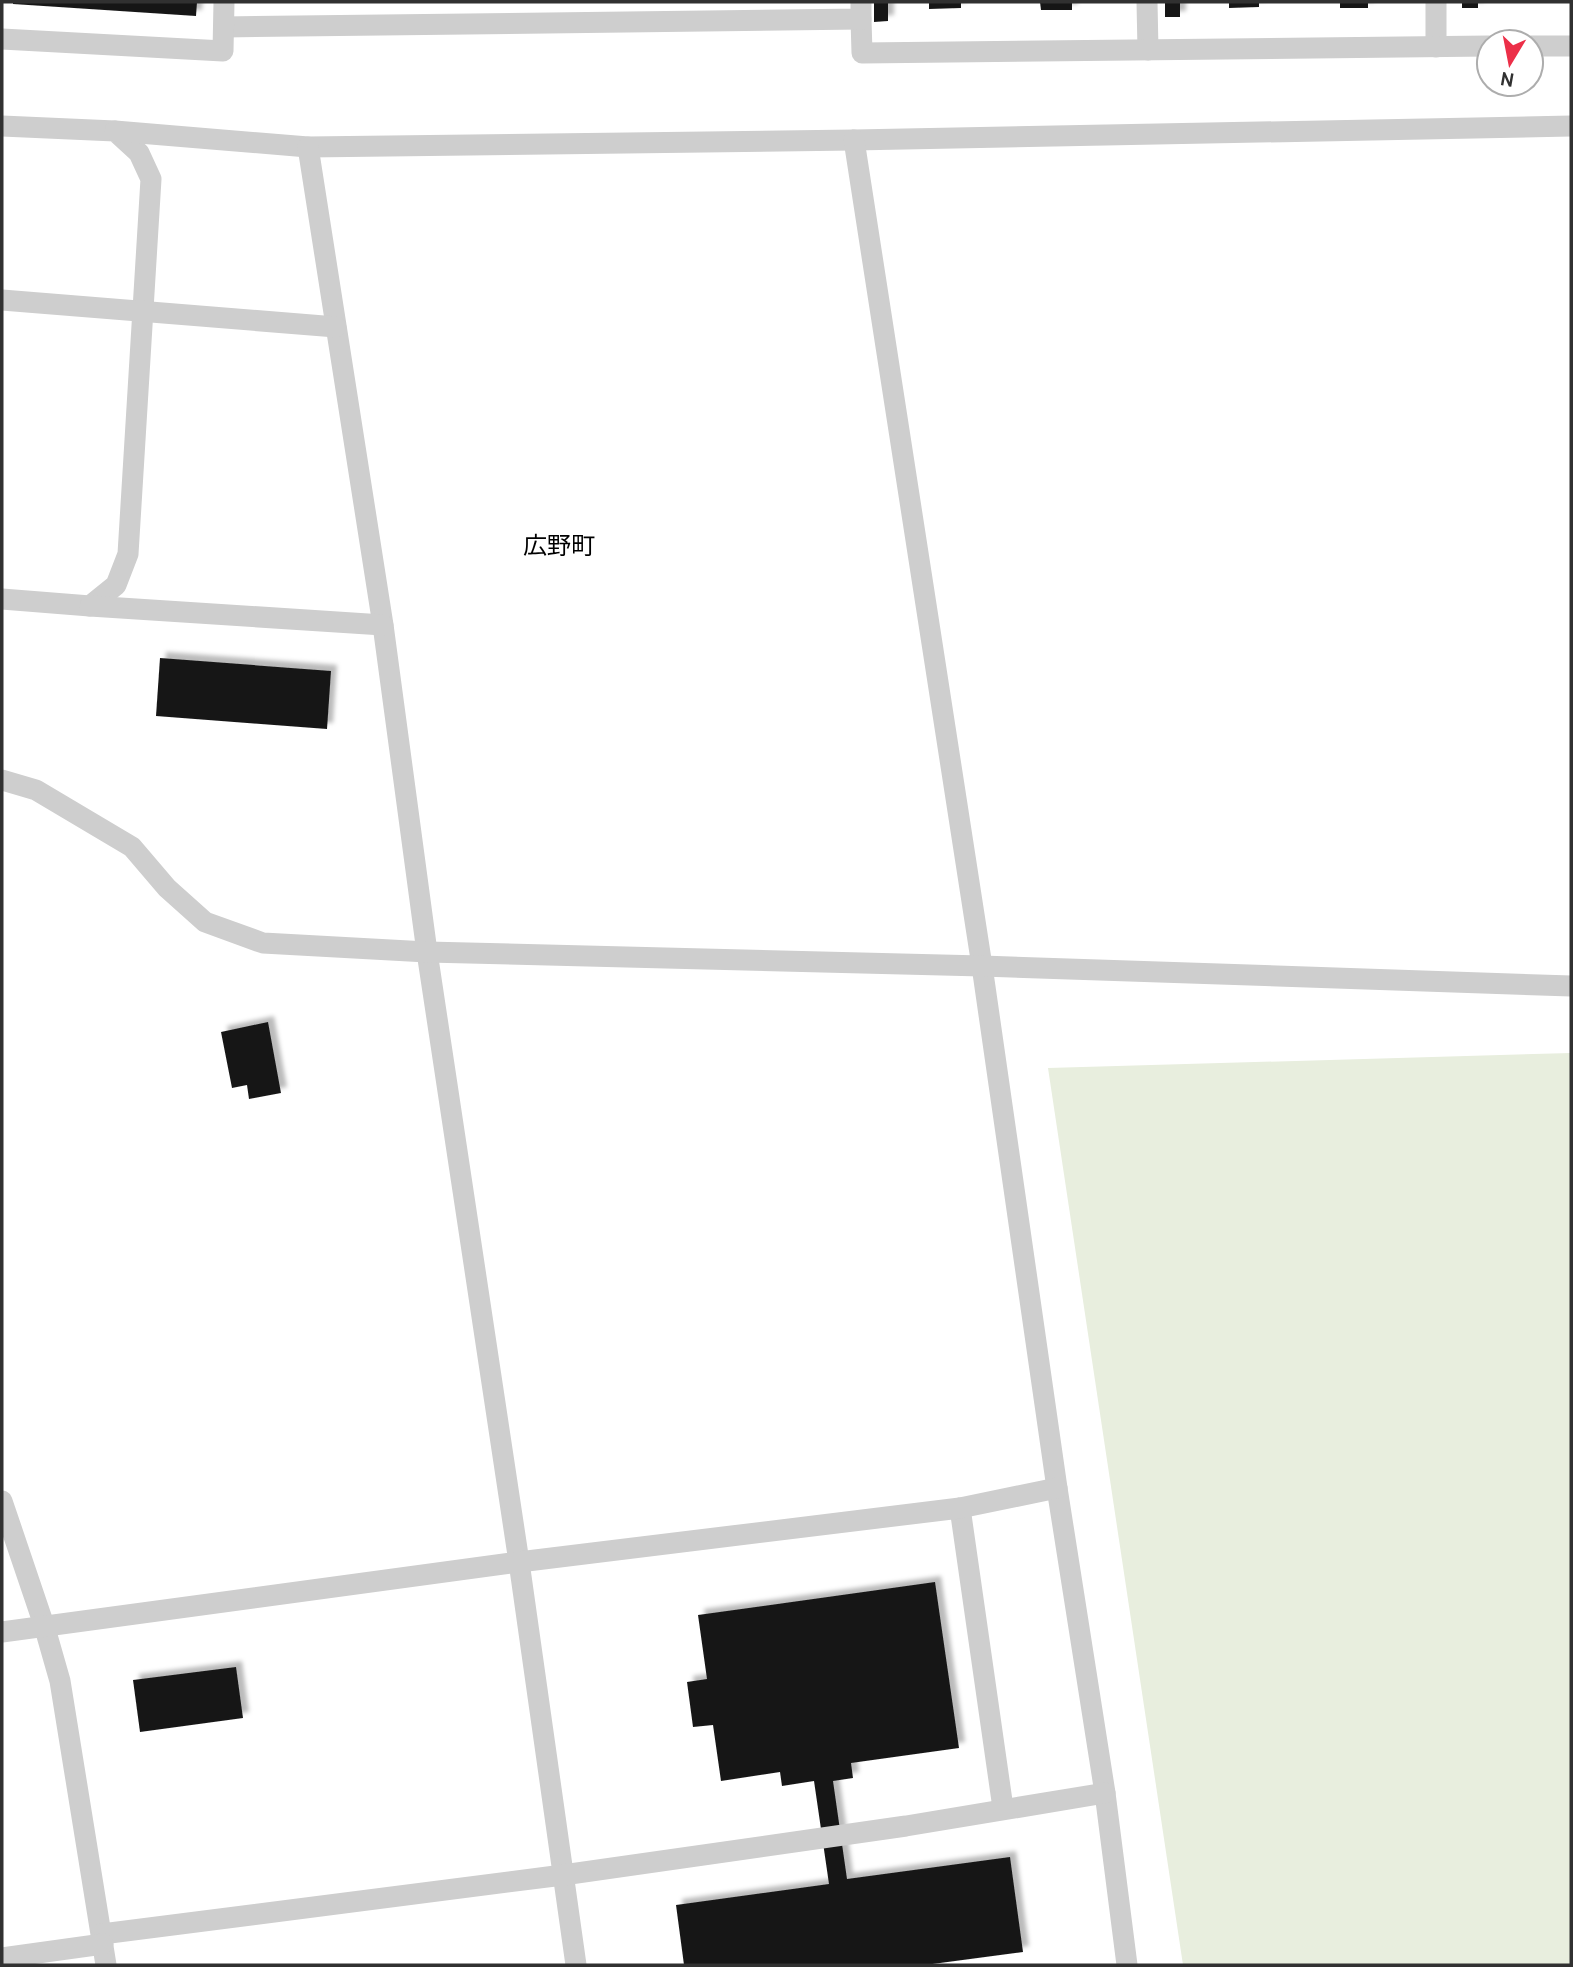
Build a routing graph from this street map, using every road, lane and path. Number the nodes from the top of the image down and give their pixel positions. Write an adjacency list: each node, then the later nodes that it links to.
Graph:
1 (224, 2): 5 (lane)
2 (1147, 2): 11 (lane)
3 (1436, 2): 10 (lane)
4 (861, 10): 5 (lane); 11 (lane)
5 (223, 27): 6 (lane)
6 (2, 39)
7 (1475, 46): 10 (lane)
8 (1545, 46): 9 (lane)
9 (1571, 46)
10 (1436, 47): 11 (lane)
11 (1148, 50)
12 (2, 126): 14 (lane)
13 (1571, 126): 15 (lane)
14 (115, 131): 16 (lane); 18 (lane)
15 (854, 140): 16 (lane); 25 (lane)
16 (308, 147): 19 (lane)
17 (2, 300): 18 (lane)
18 (144, 311): 19 (lane); 21 (lane)
19 (336, 327): 22 (lane)
20 (2, 600): 21 (lane)
21 (90, 606): 22 (lane)
22 (383, 625): 24 (lane)
23 (2, 780): 24 (lane)
24 (427, 952): 25 (lane); 30 (lane)
25 (982, 966): 26 (lane); 27 (lane)
26 (1571, 986)
27 (1057, 1488): 29 (lane); 33 (lane)
28 (2, 1501): 31 (lane)
29 (960, 1507): 30 (lane); 34 (lane)
30 (519, 1562): 31 (lane); 35 (lane)
31 (44, 1625): 32 (lane); 36 (lane)
32 (2, 1632)
33 (1105, 1793): 34 (lane); 39 (lane)
34 (1003, 1808): 35 (lane)
35 (563, 1875): 36 (lane); 38 (lane)
36 (104, 1948): 37 (lane)
37 (2, 1958)
38 (576, 1965)
39 (1127, 1965)

